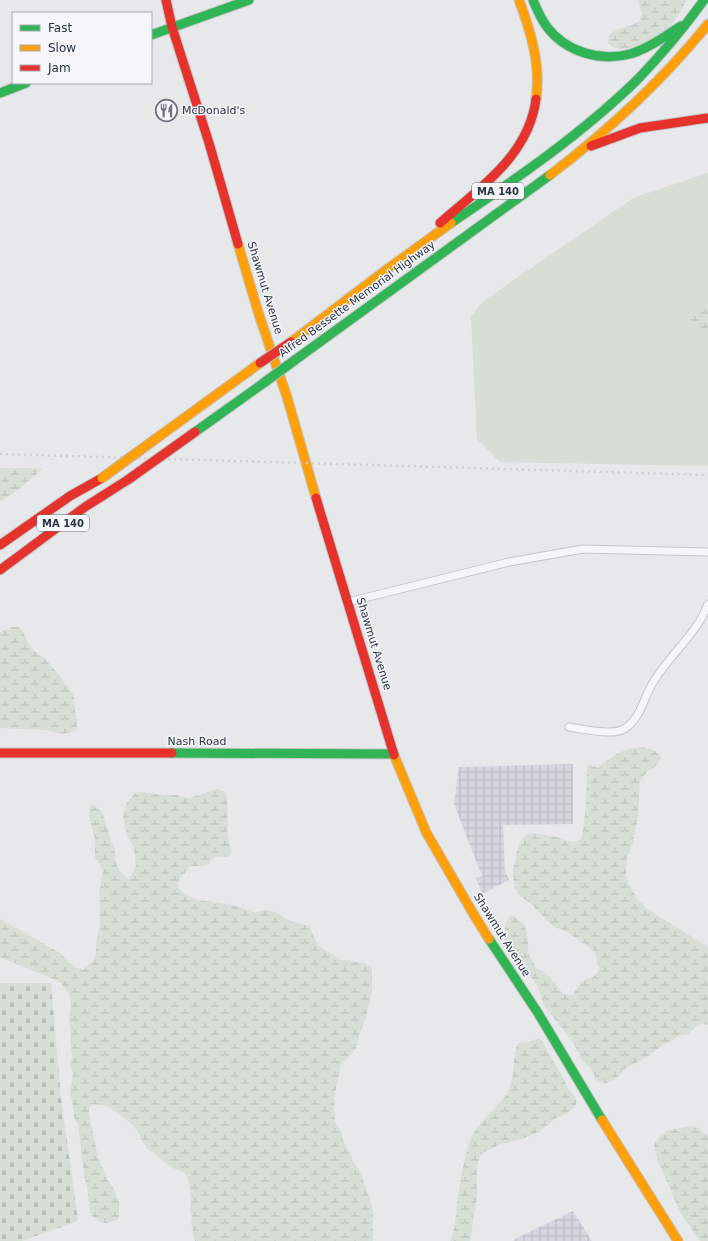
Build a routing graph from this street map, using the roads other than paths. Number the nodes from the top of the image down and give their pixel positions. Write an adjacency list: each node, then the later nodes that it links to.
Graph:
1 (166, 0): 8 (main road, Shawmut Avenue)
2 (249, 0): 8 (main road)
3 (519, 0): 14 (main road)
4 (533, 0): 6 (main road)
5 (704, 0): 6 (main road, Alfred Bessette Memorial Highway / MA 140)
6 (689, 21): 14 (main road, Alfred Bessette Memorial Highway / MA 140)
7 (708, 24): 13 (main road, Alfred Bessette Memorial Highway / MA 140)
8 (172, 27): 9 (main road); 18 (main road, Shawmut Avenue)
9 (152, 35)
10 (23, 84): 11 (main road)
11 (0, 93)
12 (708, 118): 13 (main road)
13 (582, 150): 17 (main road, Alfred Bessette Memorial Highway / MA 140, bridge)
14 (394, 264): 15 (main road, Alfred Bessette Memorial Highway / MA 140, bridge)
15 (0, 545)
16 (708, 552): 18 (street)
17 (0, 570)
18 (348, 602): 22 (main road, Shawmut Avenue)
19 (708, 604): 20 (street)
20 (569, 727)
21 (0, 753): 22 (main road, Nash Road)
22 (394, 754): 23 (main road, Shawmut Avenue)
23 (678, 1241)

